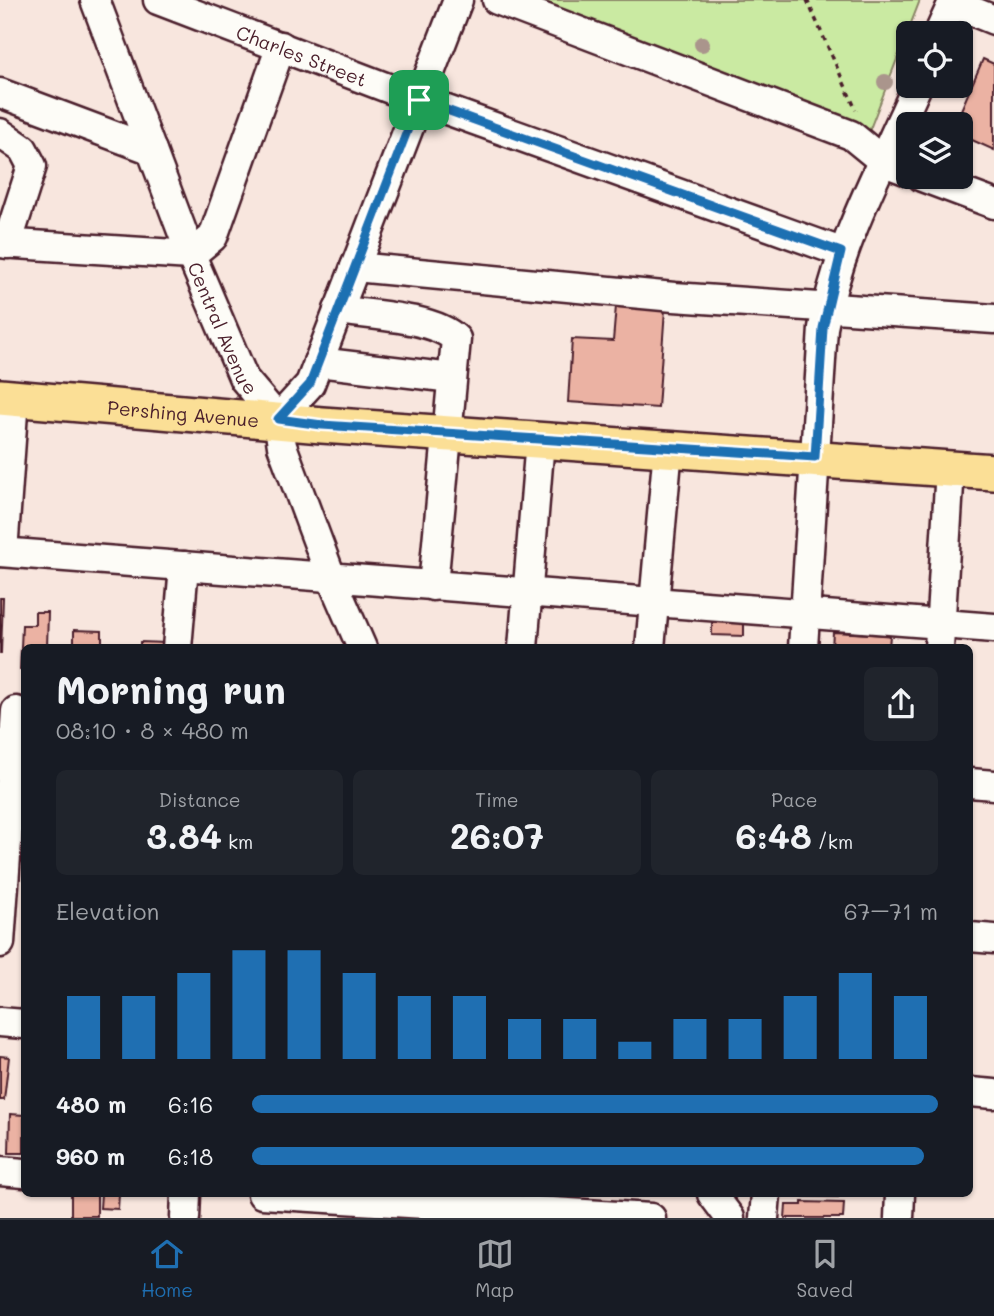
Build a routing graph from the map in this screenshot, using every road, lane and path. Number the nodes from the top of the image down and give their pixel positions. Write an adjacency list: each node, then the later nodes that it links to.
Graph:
1 (95, 0): 14 (street, Central Avenue)
2 (158, 0): 9 (street, Charles Street)
3 (458, 0): 11 (street)
4 (497, 0): 15 (street)
5 (807, 0): 12 (path)
6 (953, 1): 7 (street); 8 (street)
7 (994, 20)
8 (944, 21)
9 (281, 46): 11 (street, Charles Street); 20 (street)
10 (0, 93): 14 (street)
11 (419, 100): 19 (street, Charles Street); 21 (street)
12 (857, 114)
13 (0, 133): 18 (street)
14 (152, 150): 20 (street, Central Avenue)
15 (896, 167): 19 (street)
16 (954, 189): 17 (street)
17 (994, 204)
18 (4, 244): 20 (street)
19 (841, 252): 22 (street)
20 (191, 254): 28 (street, Central Avenue)
21 (355, 267): 22 (street); 23 (street)
22 (827, 307): 24 (street); 32 (street)
23 (338, 310): 25 (street); 26 (street)
24 (994, 319)
25 (318, 362): 26 (street); 28 (street)
26 (452, 379): 29 (street)
27 (7, 398): 28 (main road, Pershing Avenue); 35 (street)
28 (278, 419): 29 (main road, Pershing Avenue); 37 (street, Central Avenue)
29 (447, 433): 30 (main road, Pershing Avenue); 38 (street)
30 (540, 440): 31 (main road, Pershing Avenue); 39 (street)
31 (668, 448): 32 (main road, Pershing Avenue); 40 (street)
32 (815, 457): 33 (main road, Pershing Avenue); 41 (street)
33 (950, 469): 34 (main road, Pershing Avenue); 43 (street)
34 (994, 472)
35 (1, 552): 36 (street)
36 (184, 566): 37 (street); 44 (street)
37 (331, 576): 38 (street); 45 (street, Central Avenue)
38 (433, 586): 39 (street)
39 (525, 593): 40 (street); 46 (street)
40 (653, 603): 41 (street); 47 (street)
41 (806, 615): 43 (street); 48 (street)
42 (994, 628): 43 (street)
43 (940, 636)
44 (177, 644)
45 (360, 644)
46 (523, 644)
47 (650, 644)
48 (803, 644)
49 (13, 711): 52 (street)
50 (973, 783): 51 (street)
51 (994, 785)
52 (10, 863): 55 (street)
53 (973, 937): 54 (street)
54 (994, 939)
55 (0, 943)
56 (0, 1022): 57 (street)
57 (21, 1024)
58 (973, 1092): 59 (street)
59 (994, 1094)
60 (0, 1171): 61 (street)
61 (21, 1174)
62 (186, 1197): 69 (street)
63 (358, 1197): 67 (street)
64 (714, 1197): 71 (street)
65 (766, 1197): 72 (street)
66 (900, 1197): 73 (street)
67 (519, 1202): 68 (street)
68 (610, 1217): 70 (street)
69 (185, 1218)
70 (651, 1218)
71 (730, 1218)
72 (764, 1218)
73 (899, 1218)

